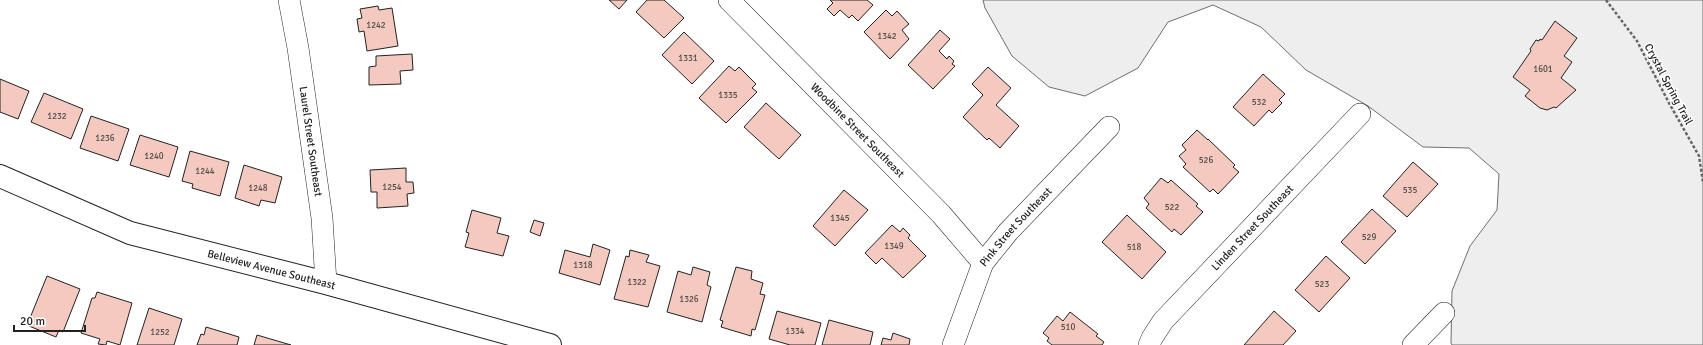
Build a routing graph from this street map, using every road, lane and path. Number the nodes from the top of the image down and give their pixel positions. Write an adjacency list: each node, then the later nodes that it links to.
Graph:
1 (288, 0): 9 (street, Laurel Street Southeast)
2 (729, 0): 8 (street, Woodbine Street Southeast)
3 (1606, 0): 7 (path, Crystal Spring Trail)
4 (1360, 114): 13 (street, Linden Street Southeast)
5 (1109, 127): 8 (street, Pink Street Southeast)
6 (0, 176): 9 (street, Belleview Avenue Southeast)
7 (1703, 182)
8 (983, 263): 12 (street, Pink Street Southeast)
9 (326, 284): 11 (street, Belleview Avenue Southeast)
10 (1444, 313): 14 (street)
11 (550, 345)
12 (953, 345)
13 (1149, 345)
14 (1413, 345)

